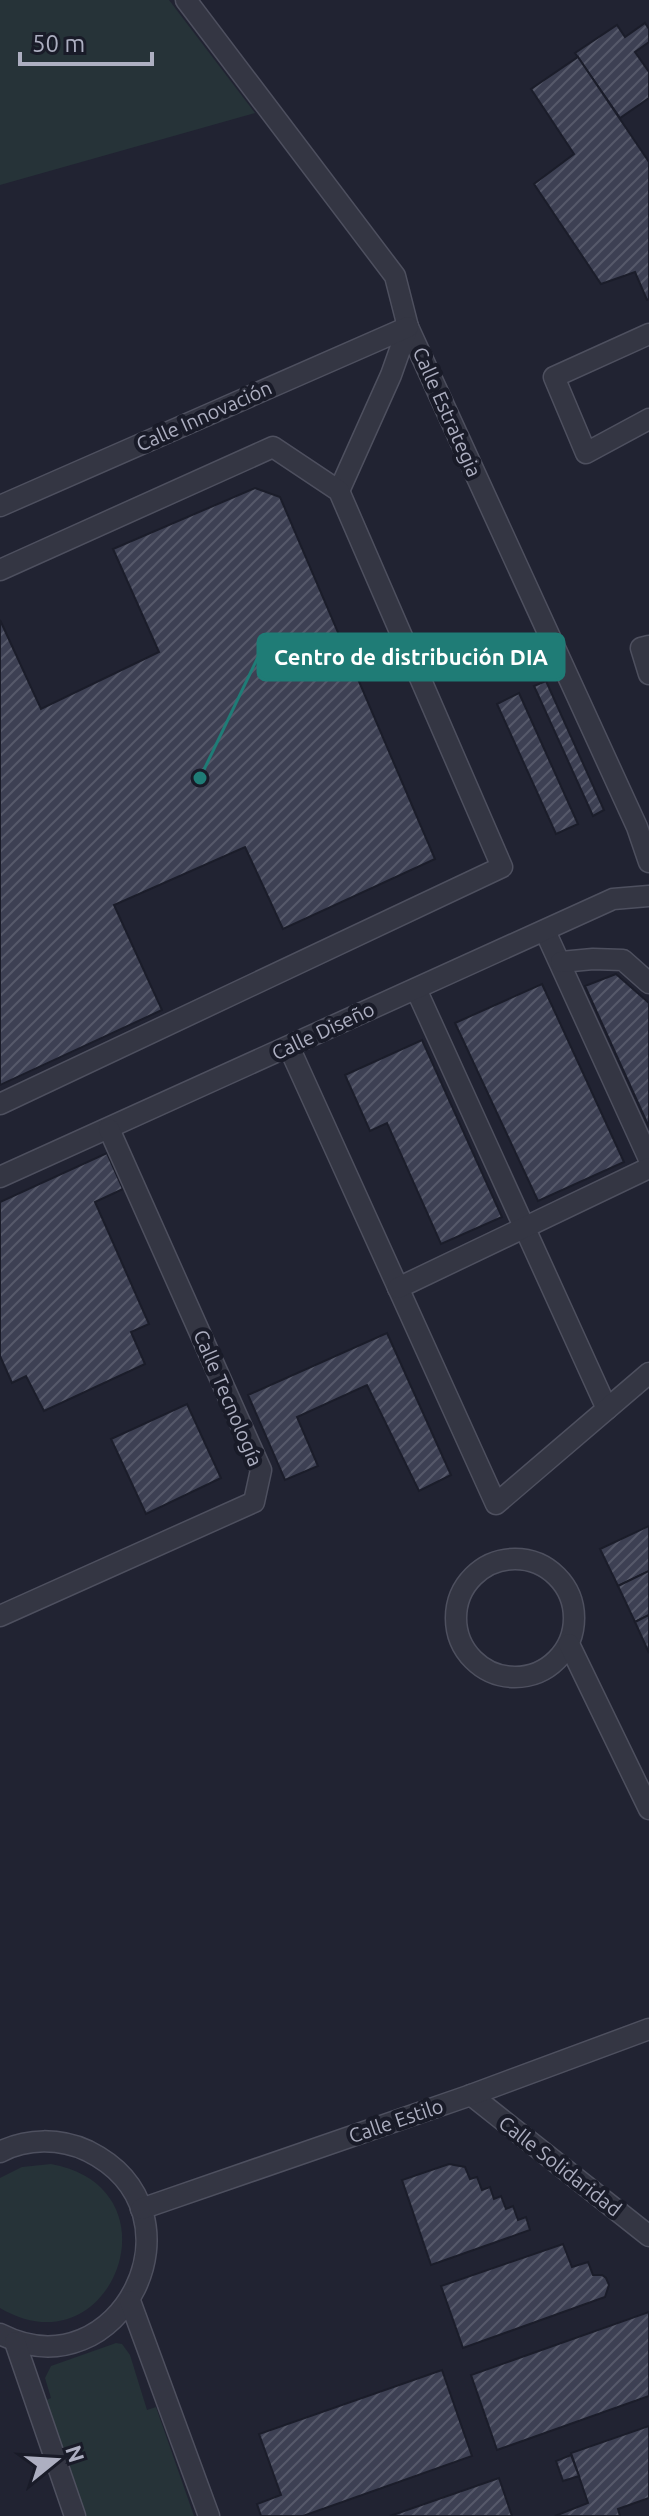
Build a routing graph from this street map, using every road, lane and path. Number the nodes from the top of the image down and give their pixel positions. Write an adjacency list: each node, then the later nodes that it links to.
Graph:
1 (186, 0): 2 (street, Calle Estrategia)
2 (408, 327): 5 (street); 6 (street, Calle Innovación); 10 (street, Calle Estrategia)
3 (649, 334): 4 (street)
4 (649, 419)
5 (339, 491): 7 (street); 18 (street)
6 (0, 506)
7 (0, 570)
8 (649, 646): 9 (street)
9 (649, 674)
10 (643, 824): 11 (street, Calle Estrategia)
11 (648, 853)
12 (649, 896): 13 (street, Calle Diseño)
13 (545, 931): 14 (street); 16 (street, Calle Diseño)
14 (561, 962): 15 (street); 20 (street)
15 (649, 983)
16 (416, 989): 17 (street, Calle Diseño); 23 (street)
17 (289, 1047): 19 (street, Calle Diseño); 24 (street)
18 (0, 1104)
19 (109, 1129): 22 (street, Calle Diseño); 27 (street, Calle Tecnología)
20 (649, 1159)
21 (649, 1168): 23 (street)
22 (0, 1177)
23 (525, 1227): 24 (street); 26 (street)
24 (398, 1288): 26 (street)
25 (649, 1373): 26 (street)
26 (607, 1409)
27 (0, 1616)
28 (569, 1644): 28 (street); 29 (street)
29 (649, 1809)
30 (649, 2029): 31 (street, Calle Estilo)
31 (471, 2095): 33 (street, Calle Estilo); 34 (street, Calle Solidaridad)
32 (0, 2152): 33 (street)
33 (141, 2209): 35 (street)
34 (649, 2236)
35 (130, 2301): 36 (street); 38 (street)
36 (8, 2338): 37 (street)
37 (75, 2516)
38 (209, 2516)

